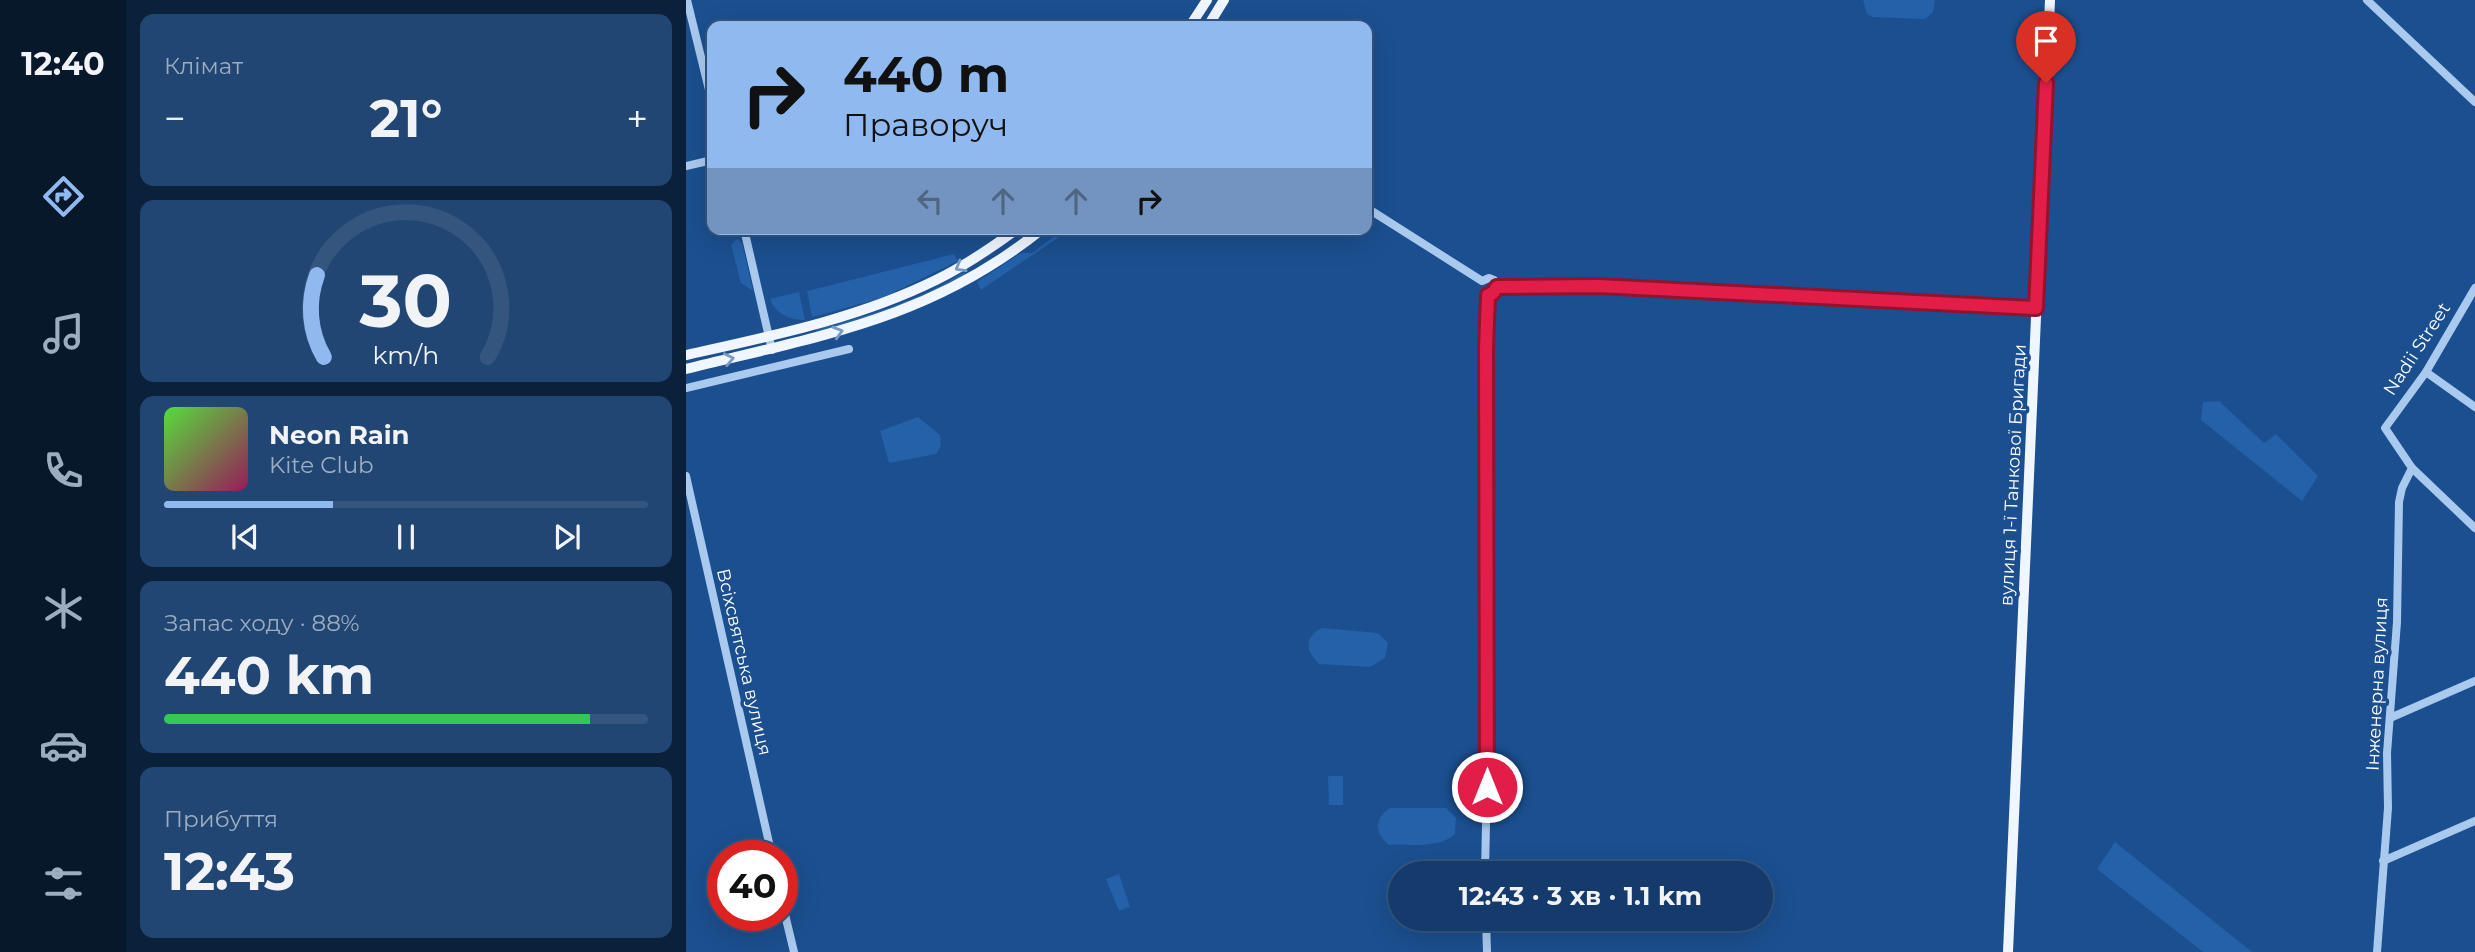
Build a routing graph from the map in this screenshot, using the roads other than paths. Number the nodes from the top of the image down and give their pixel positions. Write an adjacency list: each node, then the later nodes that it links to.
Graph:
1 (687, 0): 8 (street)
2 (1207, 0): 6 (main road)
3 (1224, 0): 7 (main road)
4 (2050, 0): 20 (main road, вулиця 1-ї Танкової Бригади)
5 (2367, 0): 9 (street)
6 (1193, 21)
7 (1211, 21)
8 (707, 82)
9 (2475, 102)
10 (707, 161): 11 (street)
11 (686, 166)
12 (1372, 211): 16 (street)
13 (745, 235): 21 (street)
14 (1008, 235): 21 (main road, one-way to 21)
15 (1033, 235): 23 (main road, one-way to 15)
16 (1482, 281): 17 (street); 19 (street)
17 (1497, 287): 19 (street); 20 (street)
18 (2475, 288): 26 (street, Nadii Street)
19 (1488, 295): 36 (street)
20 (2036, 308): 42 (main road, вулиця 1-ї Танкової Бригади)
21 (769, 336): 23 (street); 24 (main road)
22 (849, 349): 27 (street)
23 (772, 350): 25 (main road, one-way to 23)
24 (686, 355)
25 (686, 369)
26 (2426, 372): 28 (street); 29 (street, Nadii Street)
27 (686, 388)
28 (2475, 407)
29 (2412, 468): 31 (street); 33 (street, Інженерна вулиця)
30 (686, 476): 35 (street, Всіхсвятська вулиця)
31 (2475, 528)
32 (2475, 681): 33 (street)
33 (2390, 718): 37 (street, Інженерна вулиця)
34 (2475, 821): 37 (street)
35 (768, 840)
36 (1485, 861)
37 (2383, 861): 43 (street, Інженерна вулиця)
38 (789, 931): 40 (street)
39 (1486, 931): 41 (street)
40 (794, 952)
41 (1487, 952)
42 (2008, 952)
43 (2377, 952)

